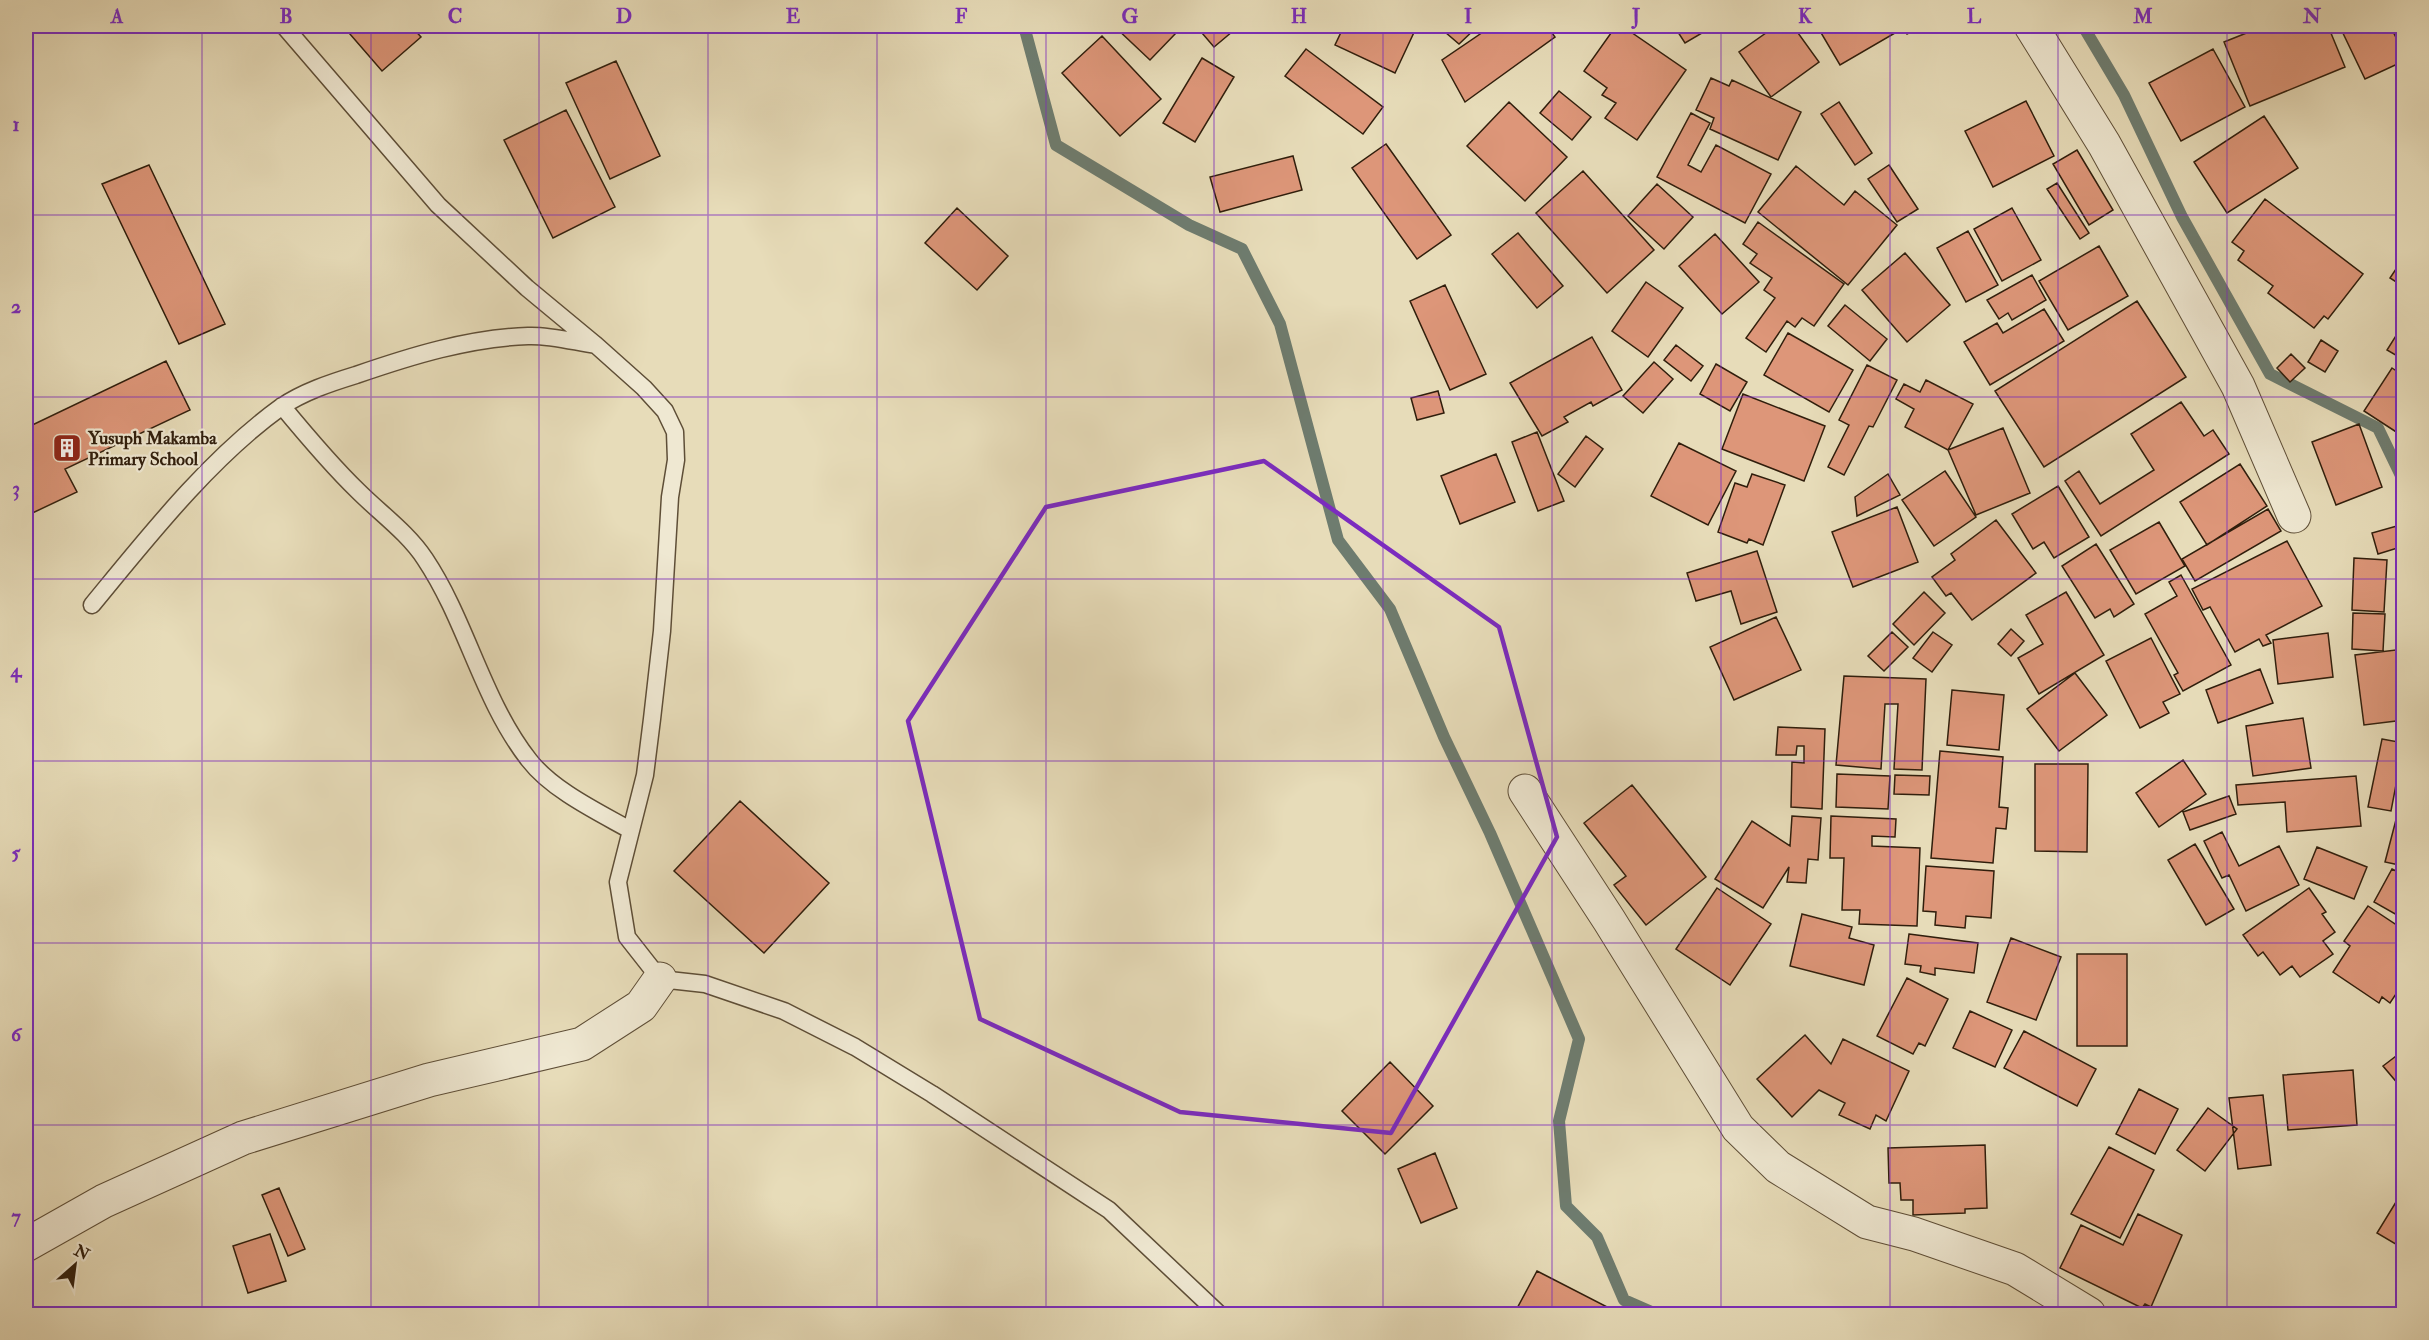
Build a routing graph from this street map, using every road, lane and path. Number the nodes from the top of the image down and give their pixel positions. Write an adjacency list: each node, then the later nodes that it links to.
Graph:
1 (284, 26): 3 (lane)
2 (2031, 26): 5 (street)
3 (597, 346): 4 (lane); 8 (lane)
4 (282, 406): 6 (lane); 8 (lane)
5 (2294, 516)
6 (92, 605)
7 (1525, 791): 12 (street)
8 (630, 830): 9 (lane)
9 (660, 980): 10 (street); 11 (lane)
10 (26, 1245)
11 (1219, 1314)
12 (2089, 1314)

